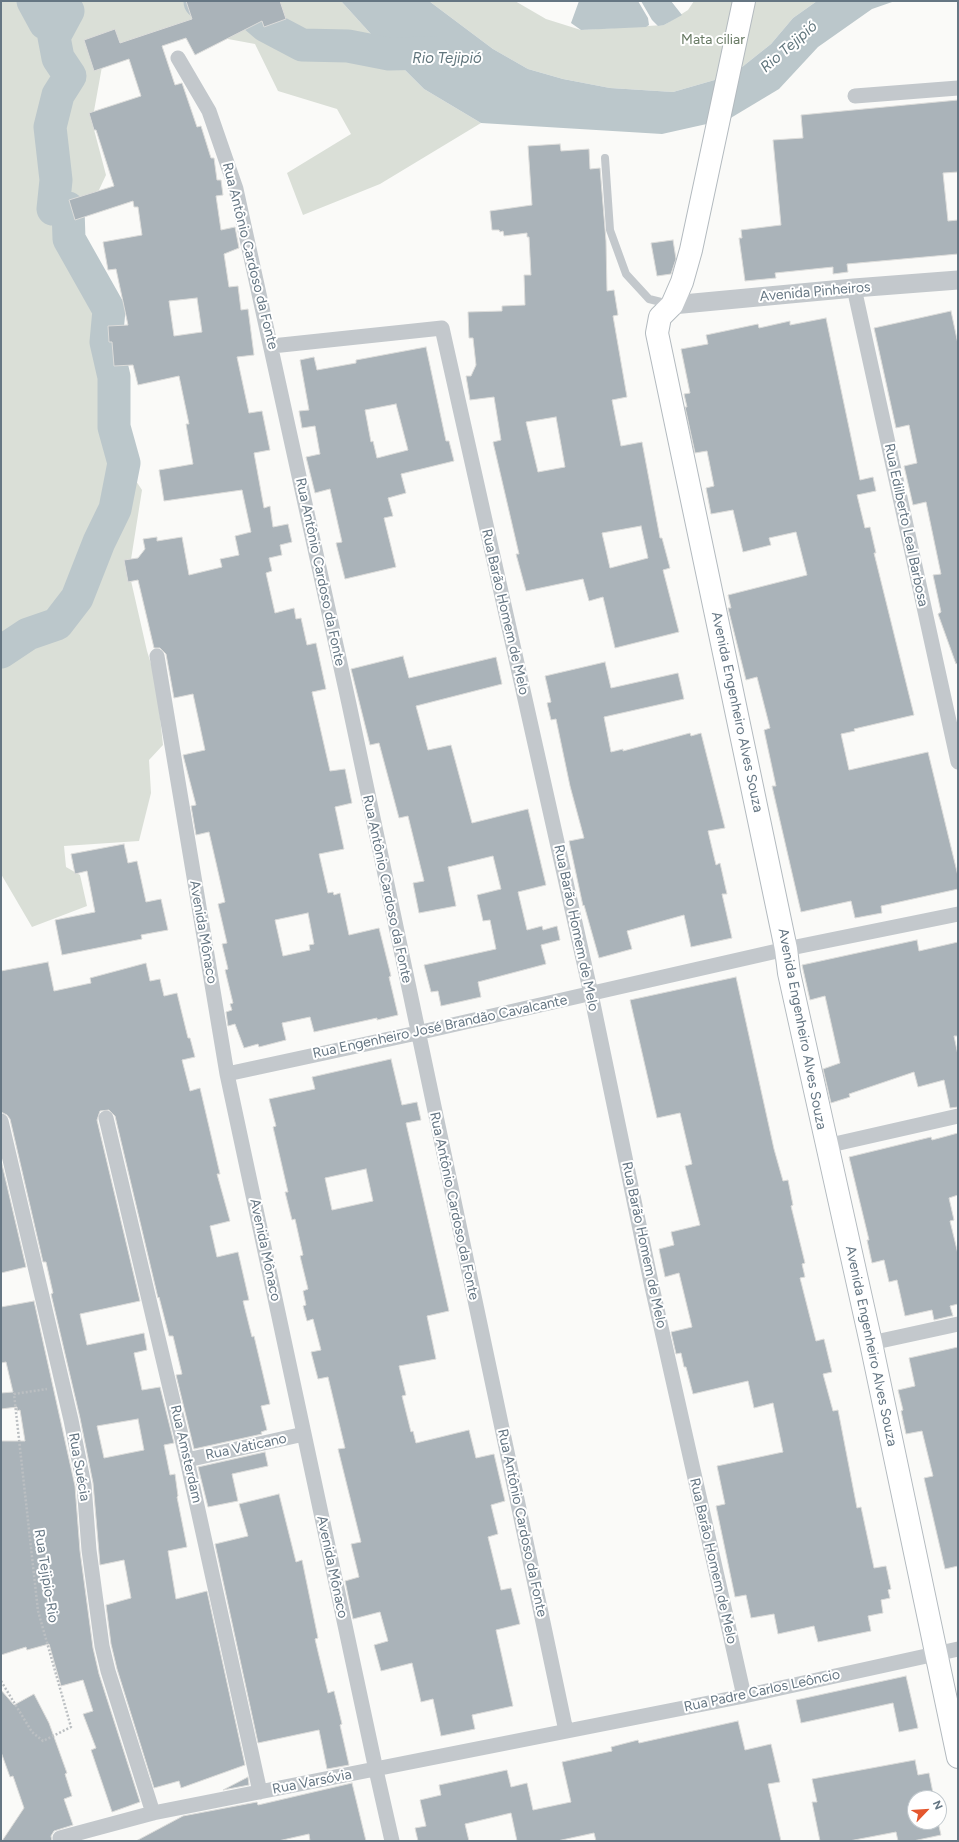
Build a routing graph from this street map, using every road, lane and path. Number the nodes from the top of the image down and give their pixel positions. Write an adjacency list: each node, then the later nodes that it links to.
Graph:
1 (744, 1): 8 (main road, Avenida Engenheiro Alves Souza)
2 (178, 58): 9 (street, Rua Antônio Cardoso da Fonte)
3 (958, 88): 4 (street)
4 (855, 96)
5 (604, 158): 8 (lane)
6 (958, 280): 7 (street, Avenida Pinheiros)
7 (854, 288): 8 (street, Avenida Pinheiros); 11 (street, Rua Edilberto Leal Barbosa)
8 (672, 305): 13 (main road, Avenida Engenheiro Alves Souza)
9 (272, 346): 14 (street, Rua Barão Homem de Melo); 15 (street, Rua Antônio Cardoso da Fonte)
10 (157, 656): 16 (street, Avenida Mônaco)
11 (958, 762)
12 (958, 914): 13 (street, Rua Engenheiro José Brandão Cavalcante)
13 (786, 949): 14 (street, Rua Engenheiro José Brandão Cavalcante); 20 (main road, Avenida Engenheiro Alves Souza)
14 (591, 994): 15 (street, Rua Engenheiro José Brandão Cavalcante); 29 (street, Rua Barão Homem de Melo)
15 (417, 1033): 16 (street, Rua Engenheiro José Brandão Cavalcante); 30 (street, Rua Antônio Cardoso da Fonte)
16 (227, 1074): 24 (street, Avenida Mônaco)
17 (958, 1116): 20 (street)
18 (106, 1118): 25 (street, Rua Amsterdam)
19 (1, 1121): 23 (street, Rua Suécia)
20 (826, 1146): 22 (main road, Avenida Engenheiro Alves Souza)
21 (958, 1324): 22 (street)
22 (871, 1343): 27 (main road, Avenida Engenheiro Alves Souza)
23 (63, 1386): 28 (path, Rua Tejipio-Rio); 34 (street, Rua Suécia)
24 (304, 1434): 25 (street, Rua Vaticano); 32 (street, Avenida Mônaco)
25 (188, 1460): 33 (street, Rua Amsterdam)
26 (958, 1649): 27 (street, Rua Padre Carlos Leôncio)
27 (937, 1654): 29 (street, Rua Padre Carlos Leôncio); 31 (main road, Avenida Engenheiro Alves Souza)
28 (1, 1681)
29 (744, 1696): 30 (street, Rua Padre Carlos Leôncio)
30 (566, 1731): 32 (street, Rua Varsóvia)
31 (958, 1757)
32 (376, 1770): 33 (street, Rua Varsóvia); 36 (street, Avenida Mônaco)
33 (260, 1792): 34 (street, Rua Varsóvia)
34 (153, 1813): 35 (street, Rua Varsóvia)
35 (60, 1838)
36 (392, 1841)

